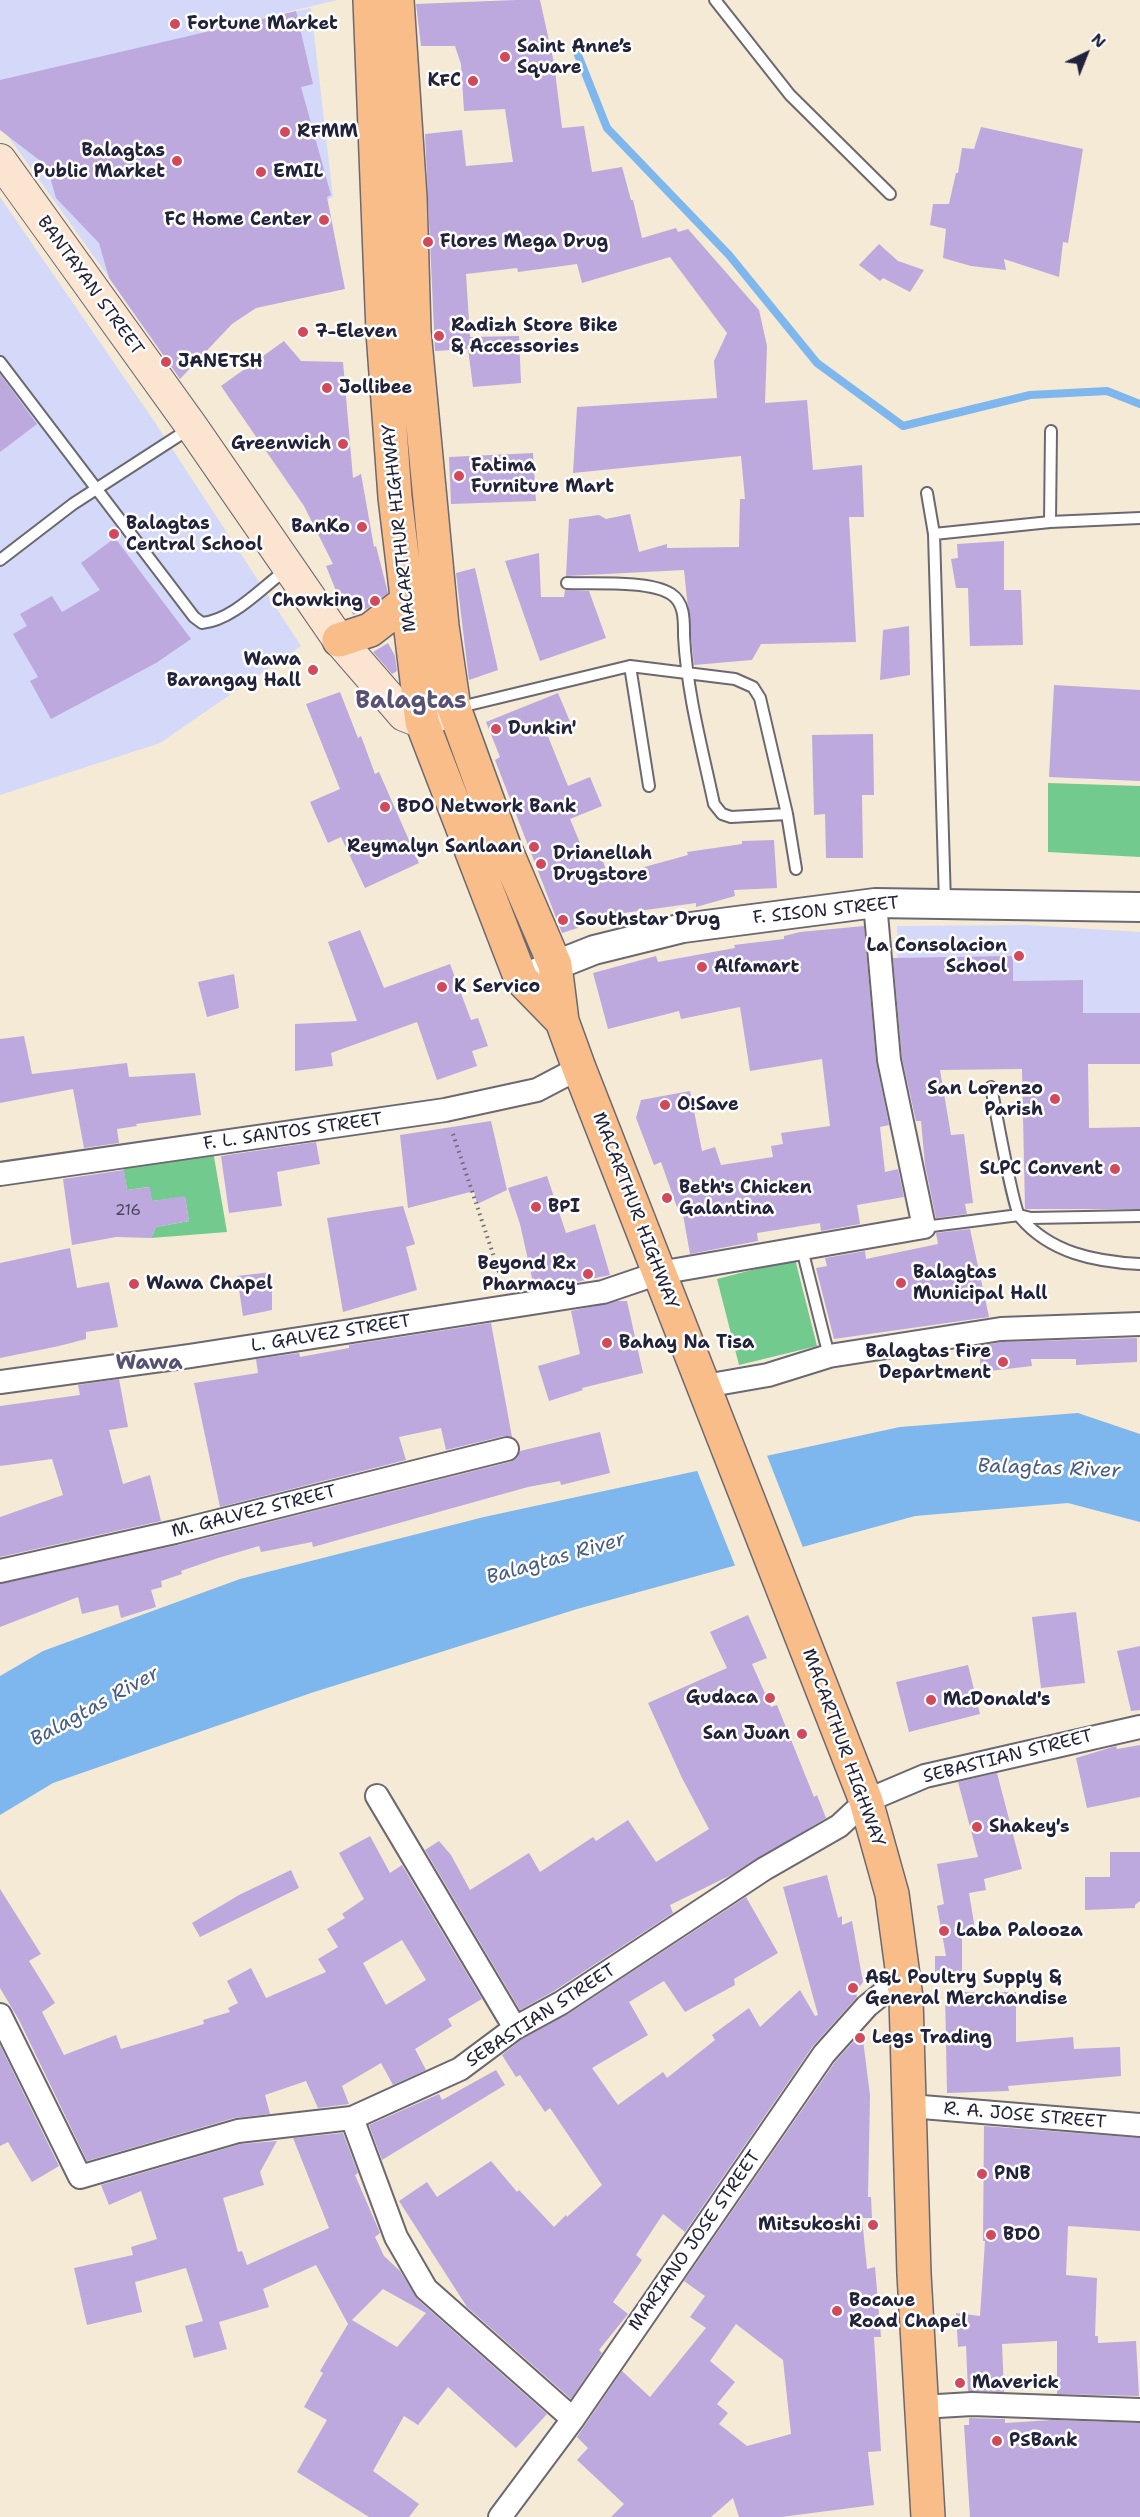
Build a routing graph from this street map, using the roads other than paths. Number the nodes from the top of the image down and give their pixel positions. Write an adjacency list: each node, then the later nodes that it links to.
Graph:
1 (370, 0): 17 (highway, MACARTHUR HIGHWAY)
2 (397, 0): 21 (highway, MACARTHUR HIGHWAY)
3 (715, 0): 5 (lane)
4 (0, 160): 7 (main road, BANTAYAN STREET)
5 (890, 194)
6 (0, 362): 9 (lane)
7 (192, 427): 9 (lane); 15 (main road, BANTAYAN STREET)
8 (1052, 431): 12 (lane)
9 (97, 488): 14 (lane); 15 (lane)
10 (927, 493): 13 (lane)
11 (1140, 518): 12 (lane)
12 (1050, 522): 13 (lane)
13 (934, 534): 27 (lane)
14 (0, 560)
15 (289, 568): 18 (main road, BANTAYAN STREET)
16 (567, 583): 20 (lane)
17 (406, 602): 18 (highway); 22 (highway, MACARTHUR HIGHWAY)
18 (339, 640): 22 (main road, BANTAYAN STREET)
19 (630, 666): 20 (lane); 21 (lane); 23 (lane)
20 (686, 674): 24 (lane); 24 (lane)
21 (454, 708): 22 (main road); 29 (highway, MACARTHUR HIGHWAY)
22 (422, 722): 30 (highway, MACARTHUR HIGHWAY)
23 (649, 786)
24 (787, 814): 25 (lane)
25 (796, 869)
26 (874, 903): 27 (street, F. SISON STREET); 29 (street, F. SISON STREET); 37 (street)
27 (945, 903): 28 (street, F. SISON STREET)
28 (1140, 907)
29 (555, 965): 30 (street, F. SISON STREET); 31 (highway, MACARTHUR HIGHWAY)
30 (521, 979): 31 (highway, MACARTHUR HIGHWAY)
31 (562, 1021): 32 (highway, MACARTHUR HIGHWAY)
32 (579, 1068): 34 (street, F. L. SANTOS STREET); 40 (highway, MACARTHUR HIGHWAY)
33 (991, 1087): 35 (lane)
34 (0, 1174)
35 (1018, 1215): 36 (lane); 37 (lane); 39 (lane)
36 (1140, 1216)
37 (924, 1227): 38 (street, L. GALVEZ STREET)
38 (802, 1250): 40 (street, L. GALVEZ STREET); 42 (lane)
39 (1140, 1264)
40 (659, 1273): 43 (street, L. GALVEZ STREET); 44 (highway, MACARTHUR HIGHWAY)
41 (1140, 1324): 42 (street)
42 (829, 1356): 44 (street)
43 (0, 1382)
44 (710, 1400): 49 (highway, MACARTHUR HIGHWAY)
45 (507, 1449): 46 (street, M. GALVEZ STREET)
46 (0, 1571)
47 (1140, 1727): 49 (street, SEBASTIAN STREET)
48 (377, 1796): 52 (street)
49 (866, 1802): 50 (highway, MACARTHUR HIGHWAY); 52 (street, SEBASTIAN STREET)
50 (903, 1977): 53 (highway, MACARTHUR HIGHWAY); 58 (street, MARIANO JOSE STREET)
51 (0, 2015): 54 (street, SEBASTIAN STREET)
52 (515, 2028): 54 (street, SEBASTIAN STREET)
53 (910, 2106): 55 (street, R. A. JOSE STREET); 56 (highway, MACARTHUR HIGHWAY)
54 (352, 2118): 58 (street)
55 (1140, 2125)
56 (921, 2408): 57 (street); 60 (highway, MACARTHUR HIGHWAY)
57 (1140, 2410)
58 (573, 2419): 59 (street, MARIANO JOSE STREET)
59 (500, 2517)
60 (928, 2517)

